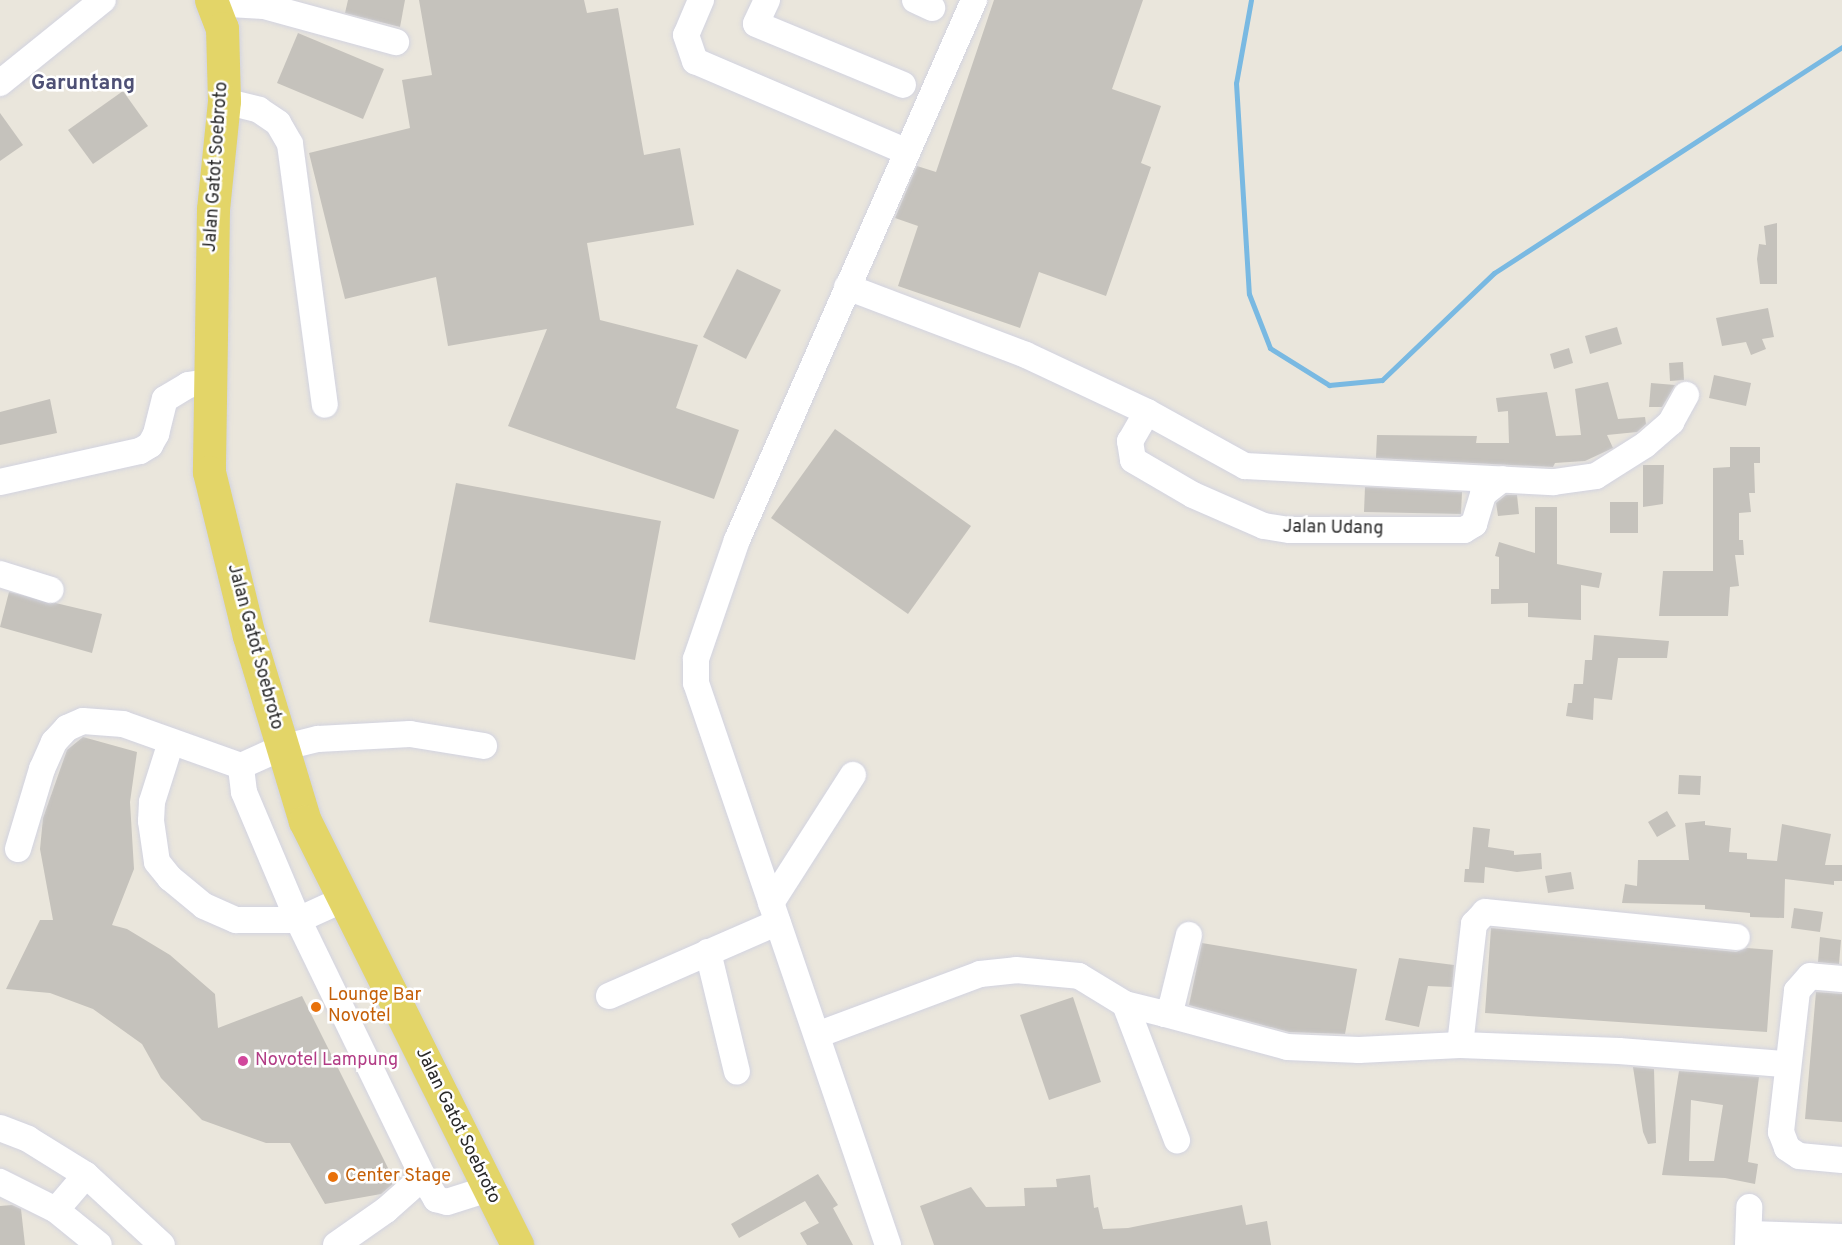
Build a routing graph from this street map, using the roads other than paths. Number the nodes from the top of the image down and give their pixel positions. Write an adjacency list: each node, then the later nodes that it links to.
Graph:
1 (104, 0): 7 (street)
2 (701, 0): 10 (street)
3 (767, 0): 8 (street)
4 (974, 0): 10 (street)
5 (211, 1): 6 (street); 9 (main road, Jalan Gatot Soebroto)
6 (396, 42)
7 (0, 83)
8 (903, 85)
9 (224, 101): 12 (main road, Jalan Gatot Soebroto); 14 (street)
10 (907, 152): 11 (street)
11 (847, 287): 15 (street); 27 (street)
12 (207, 382): 17 (street); 22 (main road, Jalan Gatot Soebroto)
13 (1686, 395): 16 (street)
14 (325, 405)
15 (1147, 412): 16 (street); 16 (street, Jalan Udang)
16 (1502, 479)
17 (0, 482)
18 (0, 574): 19 (street)
19 (51, 590)
20 (171, 742): 23 (street); 25 (street); 28 (street)
21 (483, 746): 22 (street)
22 (281, 748): 23 (street); 26 (main road, Jalan Gatot Soebroto)
23 (241, 766): 28 (street)
24 (853, 775): 27 (street)
25 (18, 849)
26 (344, 898): 28 (street); 46 (main road, Jalan Gatot Soebroto)
27 (775, 912): 31 (street); 36 (street)
28 (298, 920): 44 (street)
29 (1189, 935): 35 (street)
30 (1737, 937): 37 (street)
31 (708, 952): 33 (street); 39 (street)
32 (1842, 979): 38 (street)
33 (609, 996)
34 (1125, 1004): 35 (street); 36 (street); 41 (street)
35 (1165, 1014): 37 (street)
36 (817, 1035): 55 (street)
37 (1460, 1045): 38 (street)
38 (1786, 1064): 42 (street)
39 (737, 1072)
40 (0, 1128): 43 (street)
41 (1177, 1140)
42 (1842, 1160)
43 (86, 1175): 48 (street); 52 (street)
44 (423, 1177): 46 (street); 53 (street)
45 (0, 1182): 48 (street)
46 (488, 1189): 54 (main road, Jalan Gatot Soebroto)
47 (1749, 1207): 50 (street)
48 (56, 1210): 51 (street)
49 (1842, 1237): 50 (street)
50 (1748, 1239)
51 (99, 1245)
52 (162, 1245)
53 (336, 1245)
54 (517, 1245)
55 (888, 1245)

